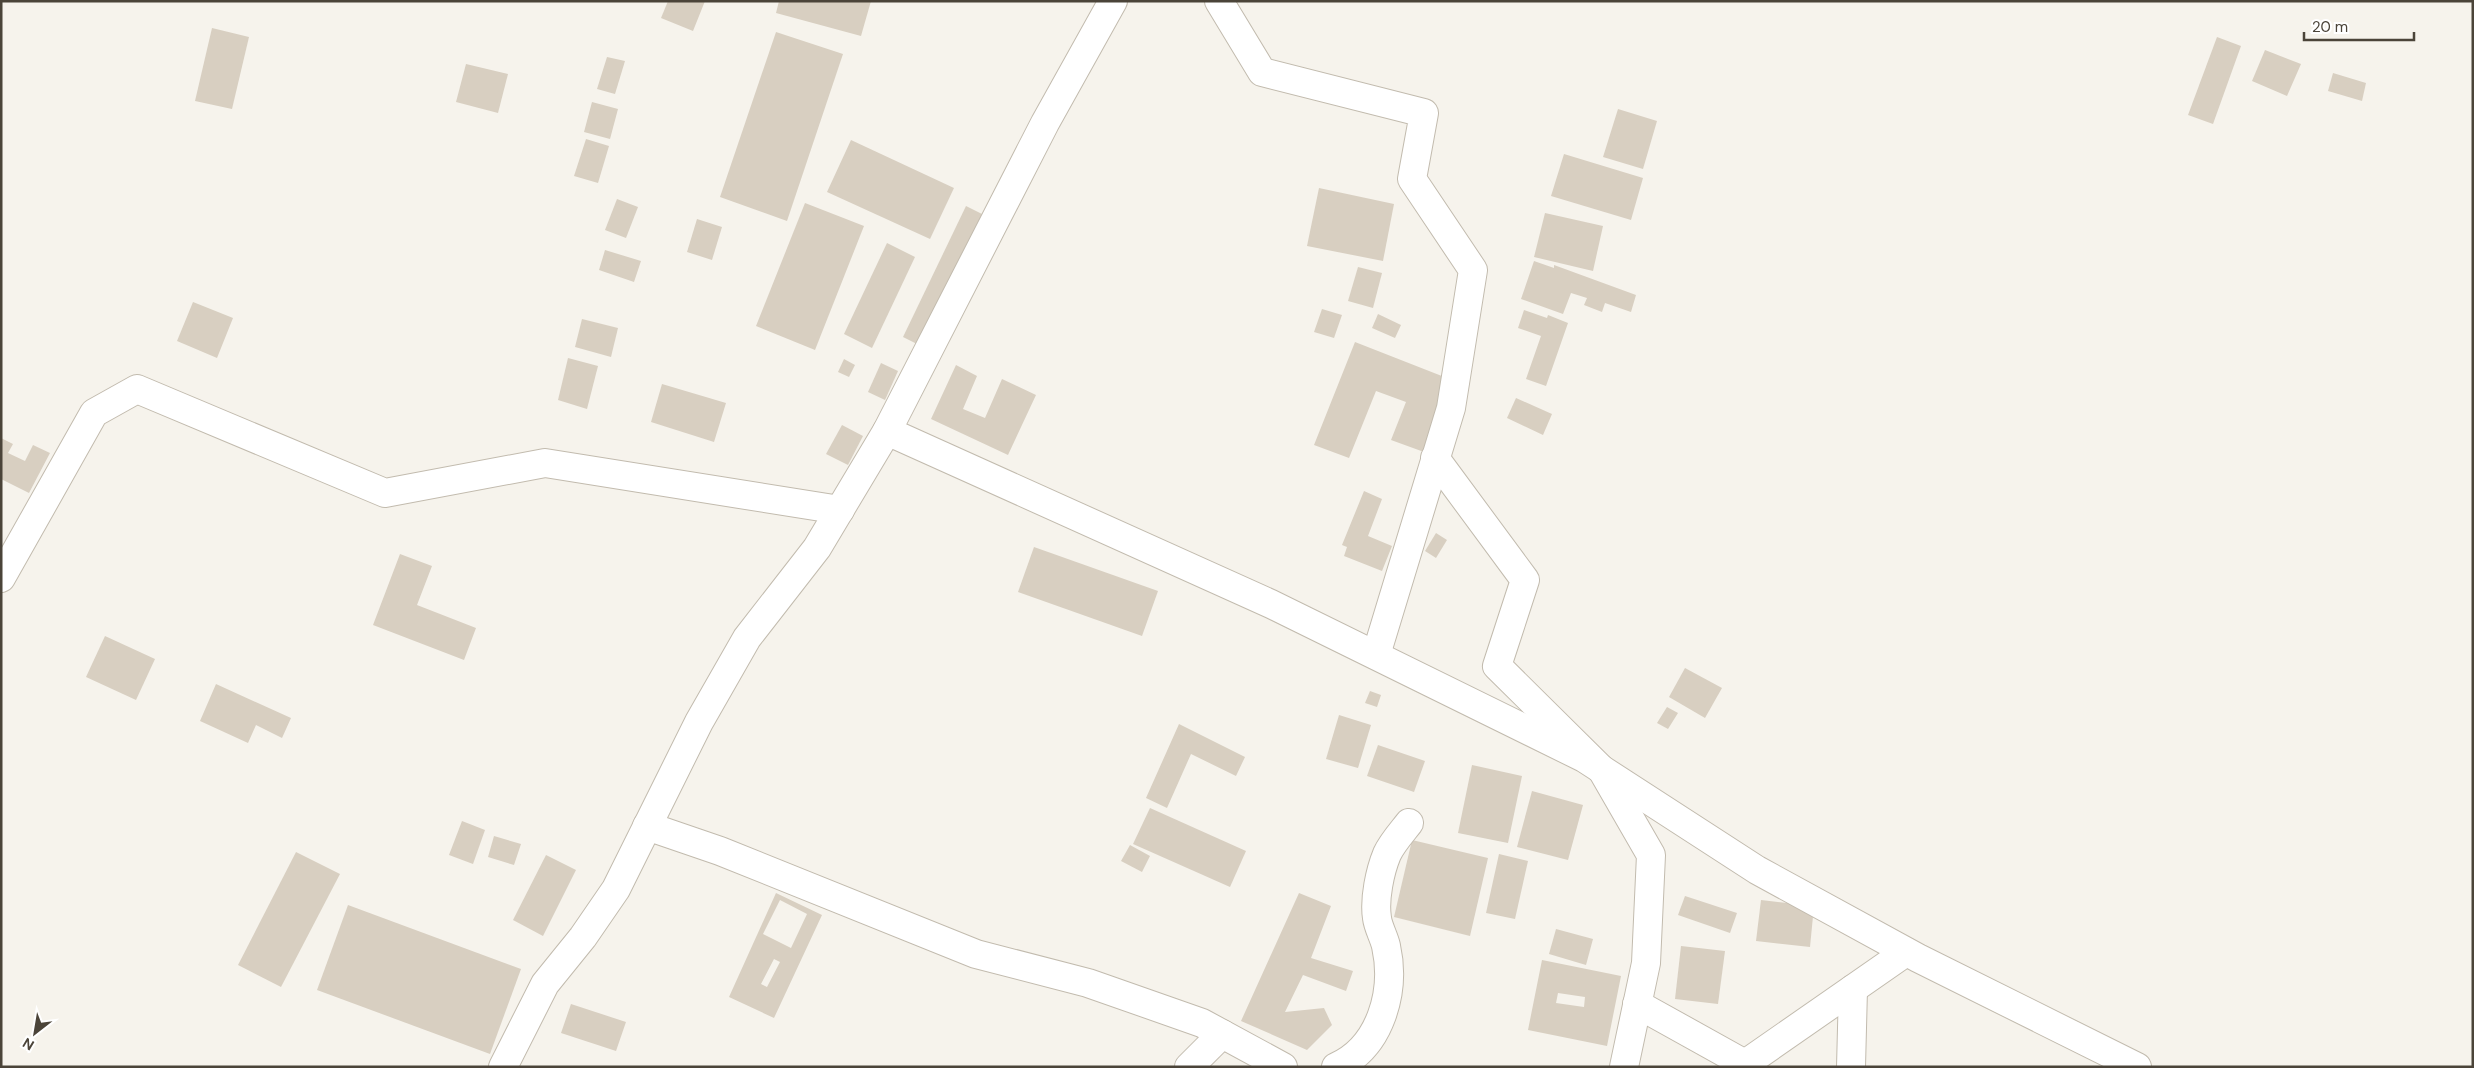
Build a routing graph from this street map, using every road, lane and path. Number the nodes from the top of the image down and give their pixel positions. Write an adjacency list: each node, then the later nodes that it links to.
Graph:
1 (1113, 1): 3 (street)
2 (1219, 1): 4 (street)
3 (887, 431): 5 (street); 7 (street)
4 (1435, 458): 7 (street); 8 (street)
5 (840, 510): 6 (street); 10 (street)
6 (1, 578)
7 (1376, 655): 8 (street)
8 (1602, 770): 11 (street); 13 (street)
9 (1409, 822): 18 (street)
10 (648, 826): 14 (street); 15 (street)
11 (1906, 952): 12 (street); 21 (street)
12 (1853, 989): 13 (street); 20 (street)
13 (1637, 1004): 19 (street)
14 (1222, 1034): 16 (street); 17 (street)
15 (502, 1067)
16 (1189, 1067)
17 (1283, 1067)
18 (1336, 1067)
19 (1624, 1067)
20 (1850, 1067)
21 (2137, 1067)

